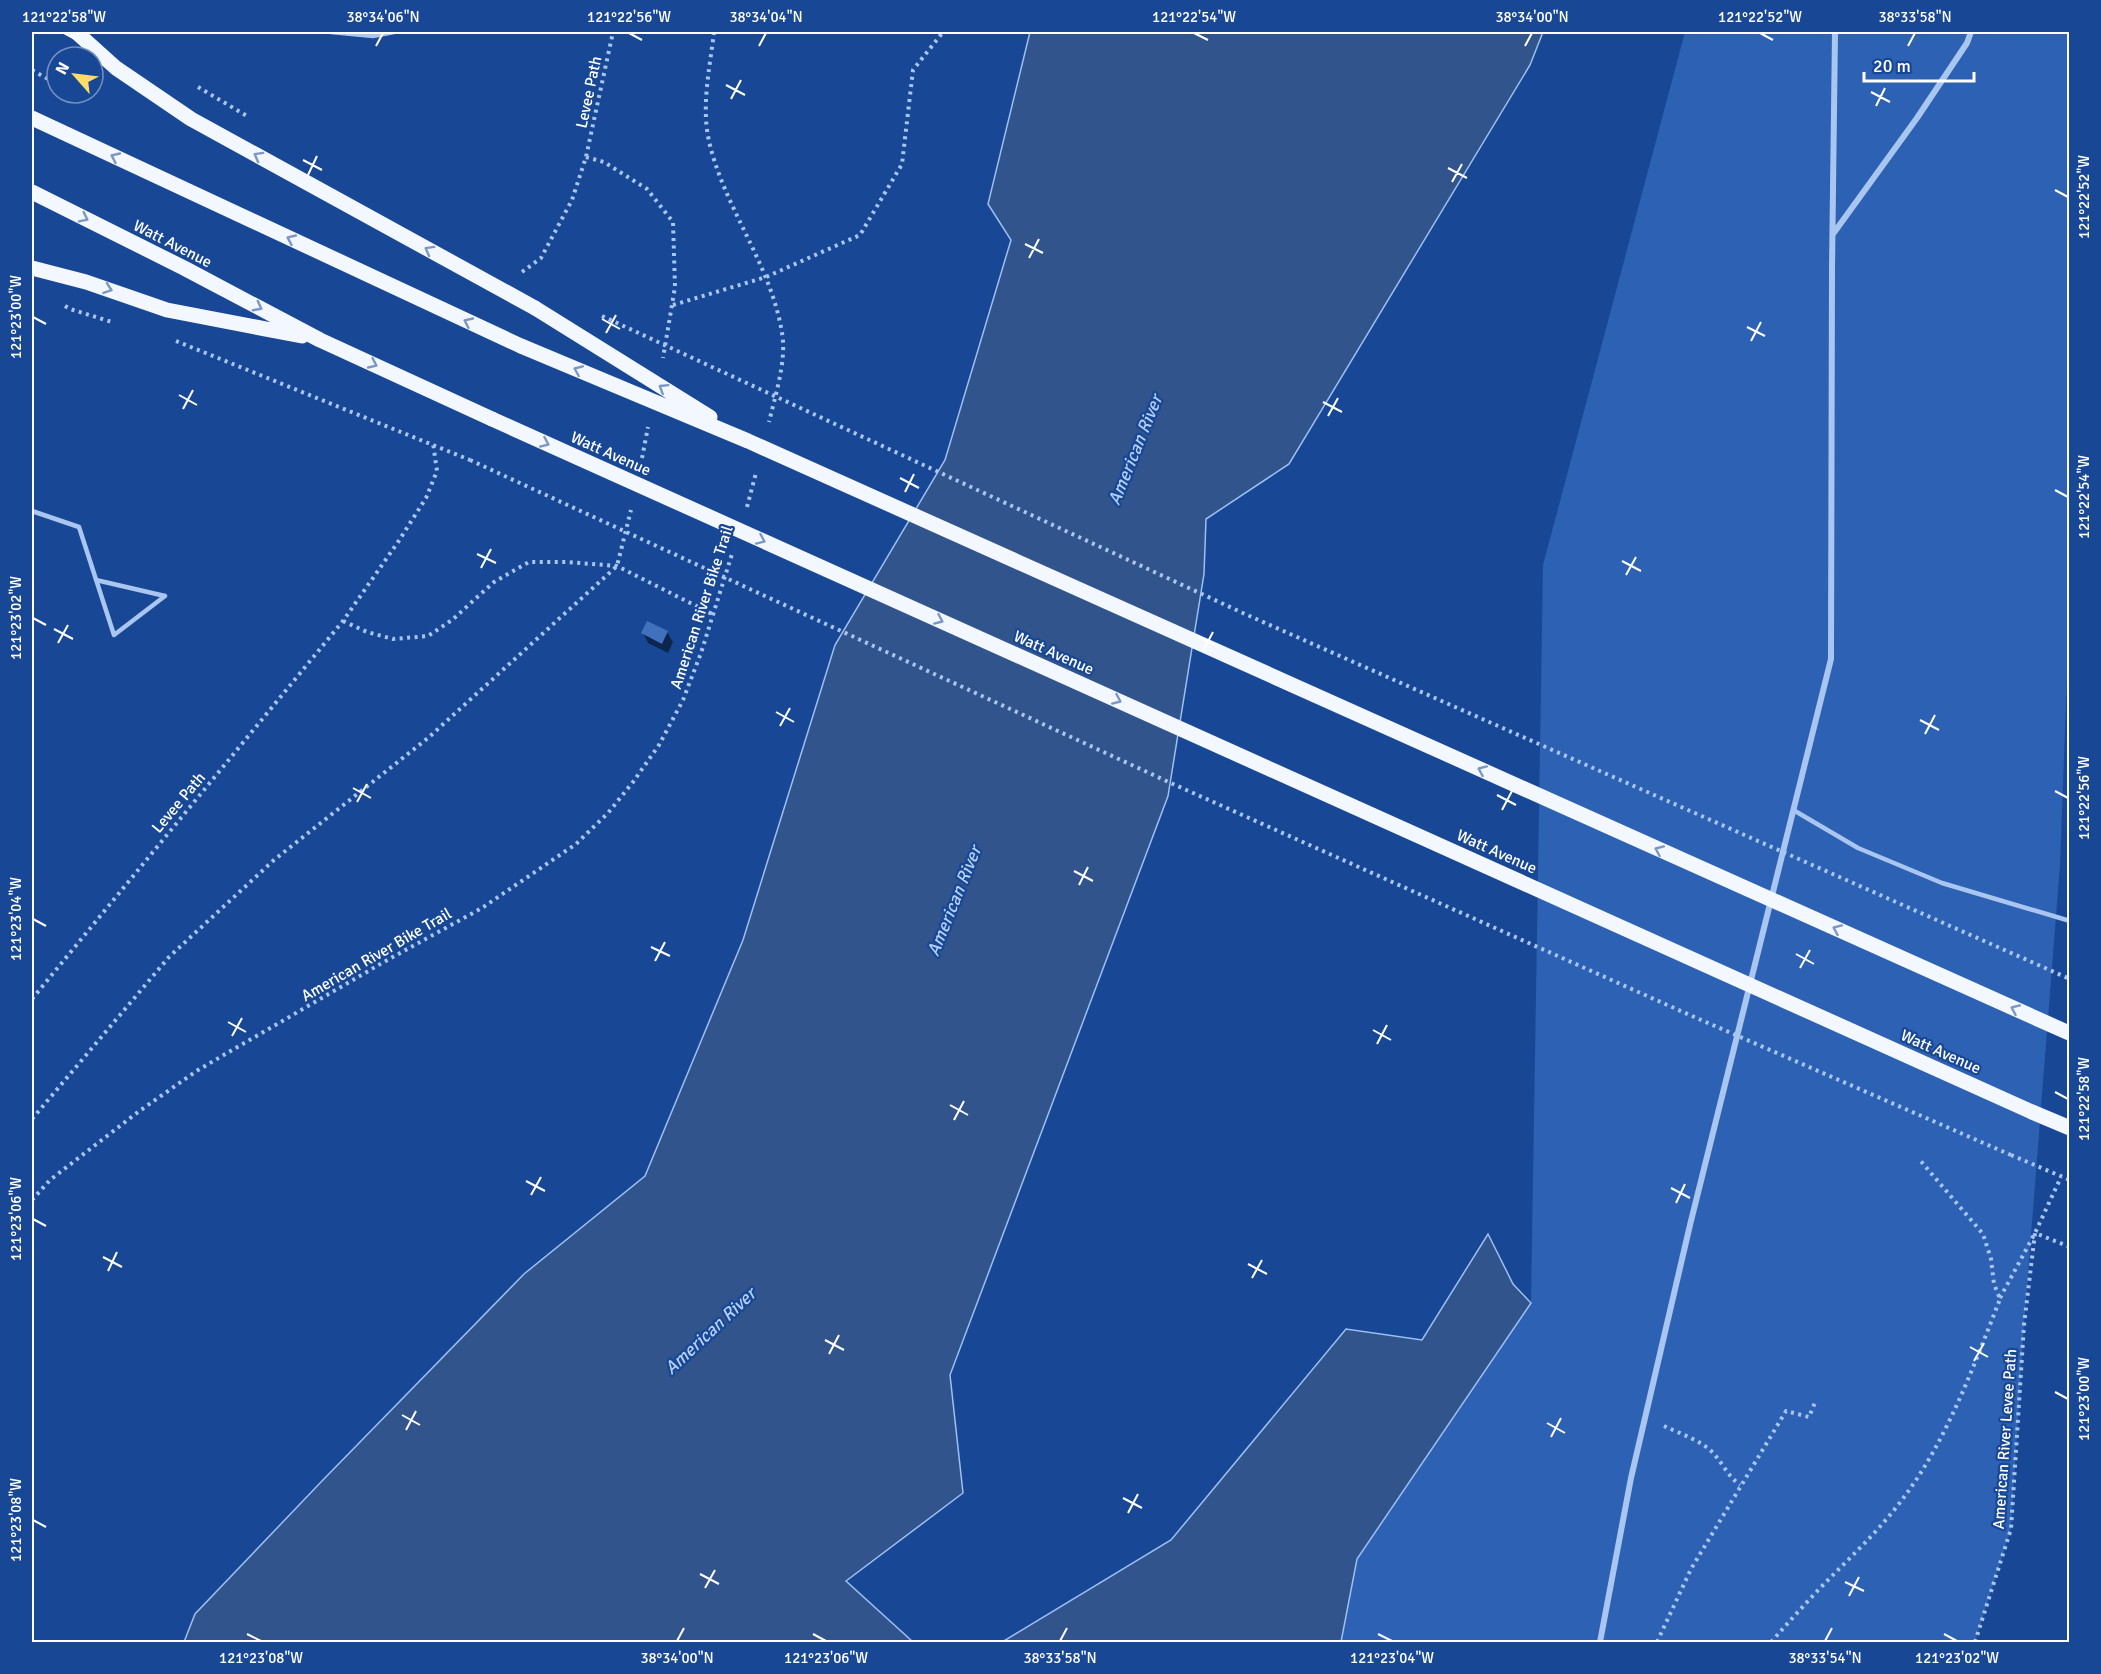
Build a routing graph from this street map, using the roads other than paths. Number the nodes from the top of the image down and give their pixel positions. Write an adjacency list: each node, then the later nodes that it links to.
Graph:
1 (76, 32): 12 (main road, one-way to 1, bridge)
2 (331, 32): 6 (lane)
3 (394, 32): 6 (lane)
4 (1835, 32): 9 (street)
5 (1971, 32): 9 (street)
6 (361, 33)
7 (32, 118): 12 (main road, one-way to 7, bridge)
8 (32, 192): 11 (main road, Watt Avenue, one-way to 11)
9 (1833, 234): 15 (street)
10 (32, 268): 11 (main road, one-way to 11)
11 (320, 340): 18 (main road, Watt Avenue, one-way to 18, bridge)
12 (748, 441): 17 (main road, one-way to 12, bridge)
13 (32, 511): 14 (lane)
14 (96, 580): 14 (lane)
15 (1795, 811): 16 (lane); 19 (street)
16 (2070, 921)
17 (2069, 1033)
18 (2070, 1128)
19 (1600, 1642)

